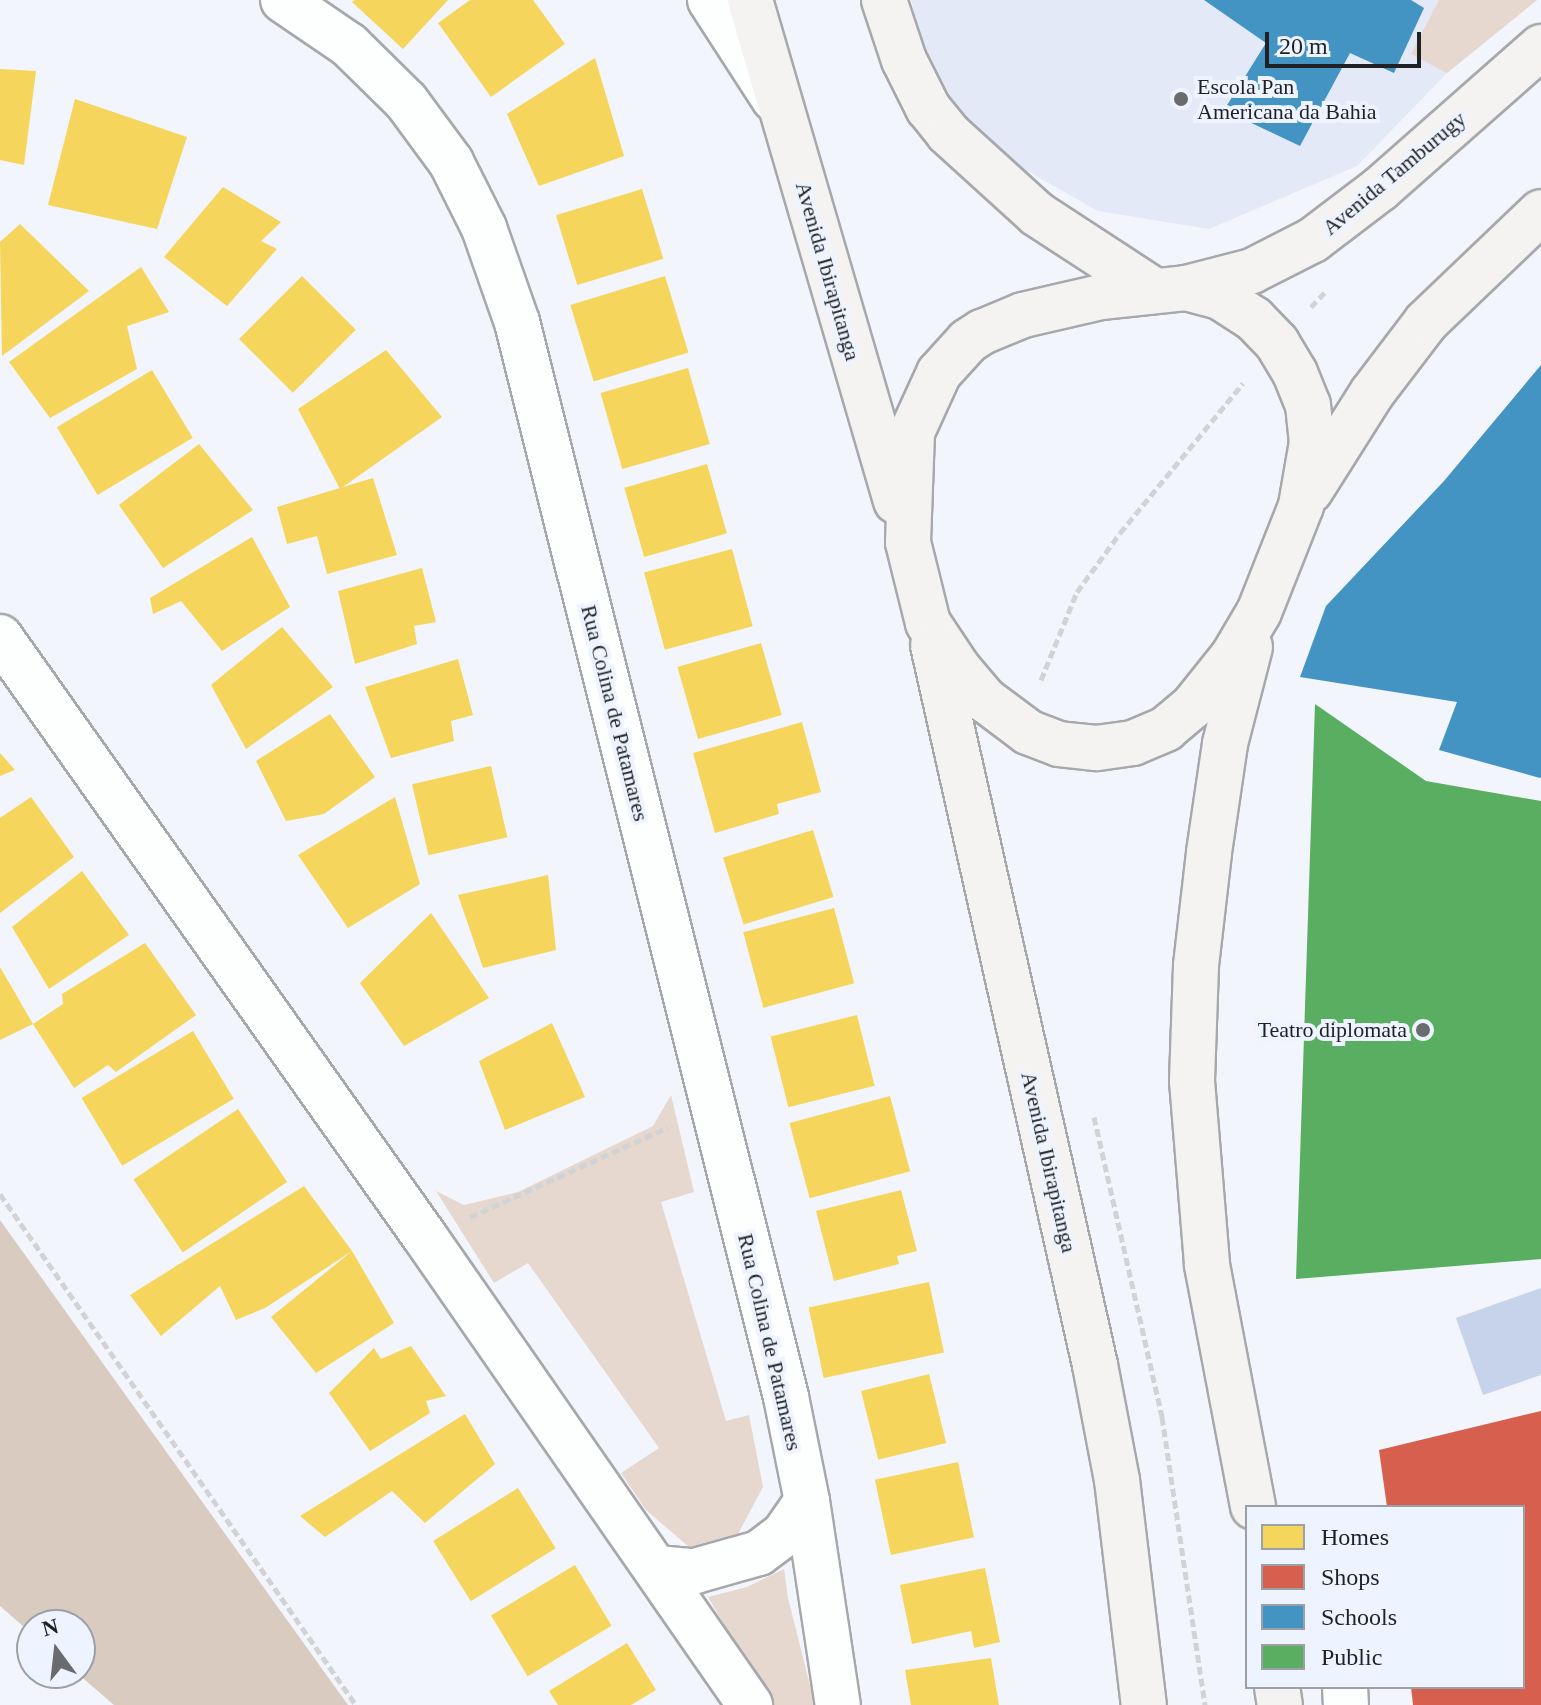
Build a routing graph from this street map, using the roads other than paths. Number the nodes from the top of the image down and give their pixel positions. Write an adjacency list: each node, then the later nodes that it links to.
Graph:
1 (283, 0): 14 (street, Rua Colina de Patamares)
2 (710, 0): 6 (street)
3 (750, 0): 6 (main road, Avenida Ibirapitanga)
4 (884, 0): 8 (main road)
5 (1541, 47): 8 (main road, Avenida Tamburugy)
6 (780, 107): 10 (main road, Avenida Ibirapitanga)
7 (1541, 212): 9 (main road)
8 (1169, 288): 9 (main road); 10 (main road, Avenida Tamburugy)
9 (1301, 506): 11 (main road)
10 (908, 542): 12 (main road, Avenida Ibirapitanga)
11 (1259, 612): 12 (main road); 15 (main road)
12 (928, 623): 19 (main road, Avenida Ibirapitanga)
13 (0, 637): 16 (street)
14 (807, 1501): 16 (street); 18 (street, Rua Colina de Patamares)
15 (1253, 1505)
16 (657, 1568): 17 (street)
17 (750, 1705)
18 (838, 1705)
19 (1144, 1705)

